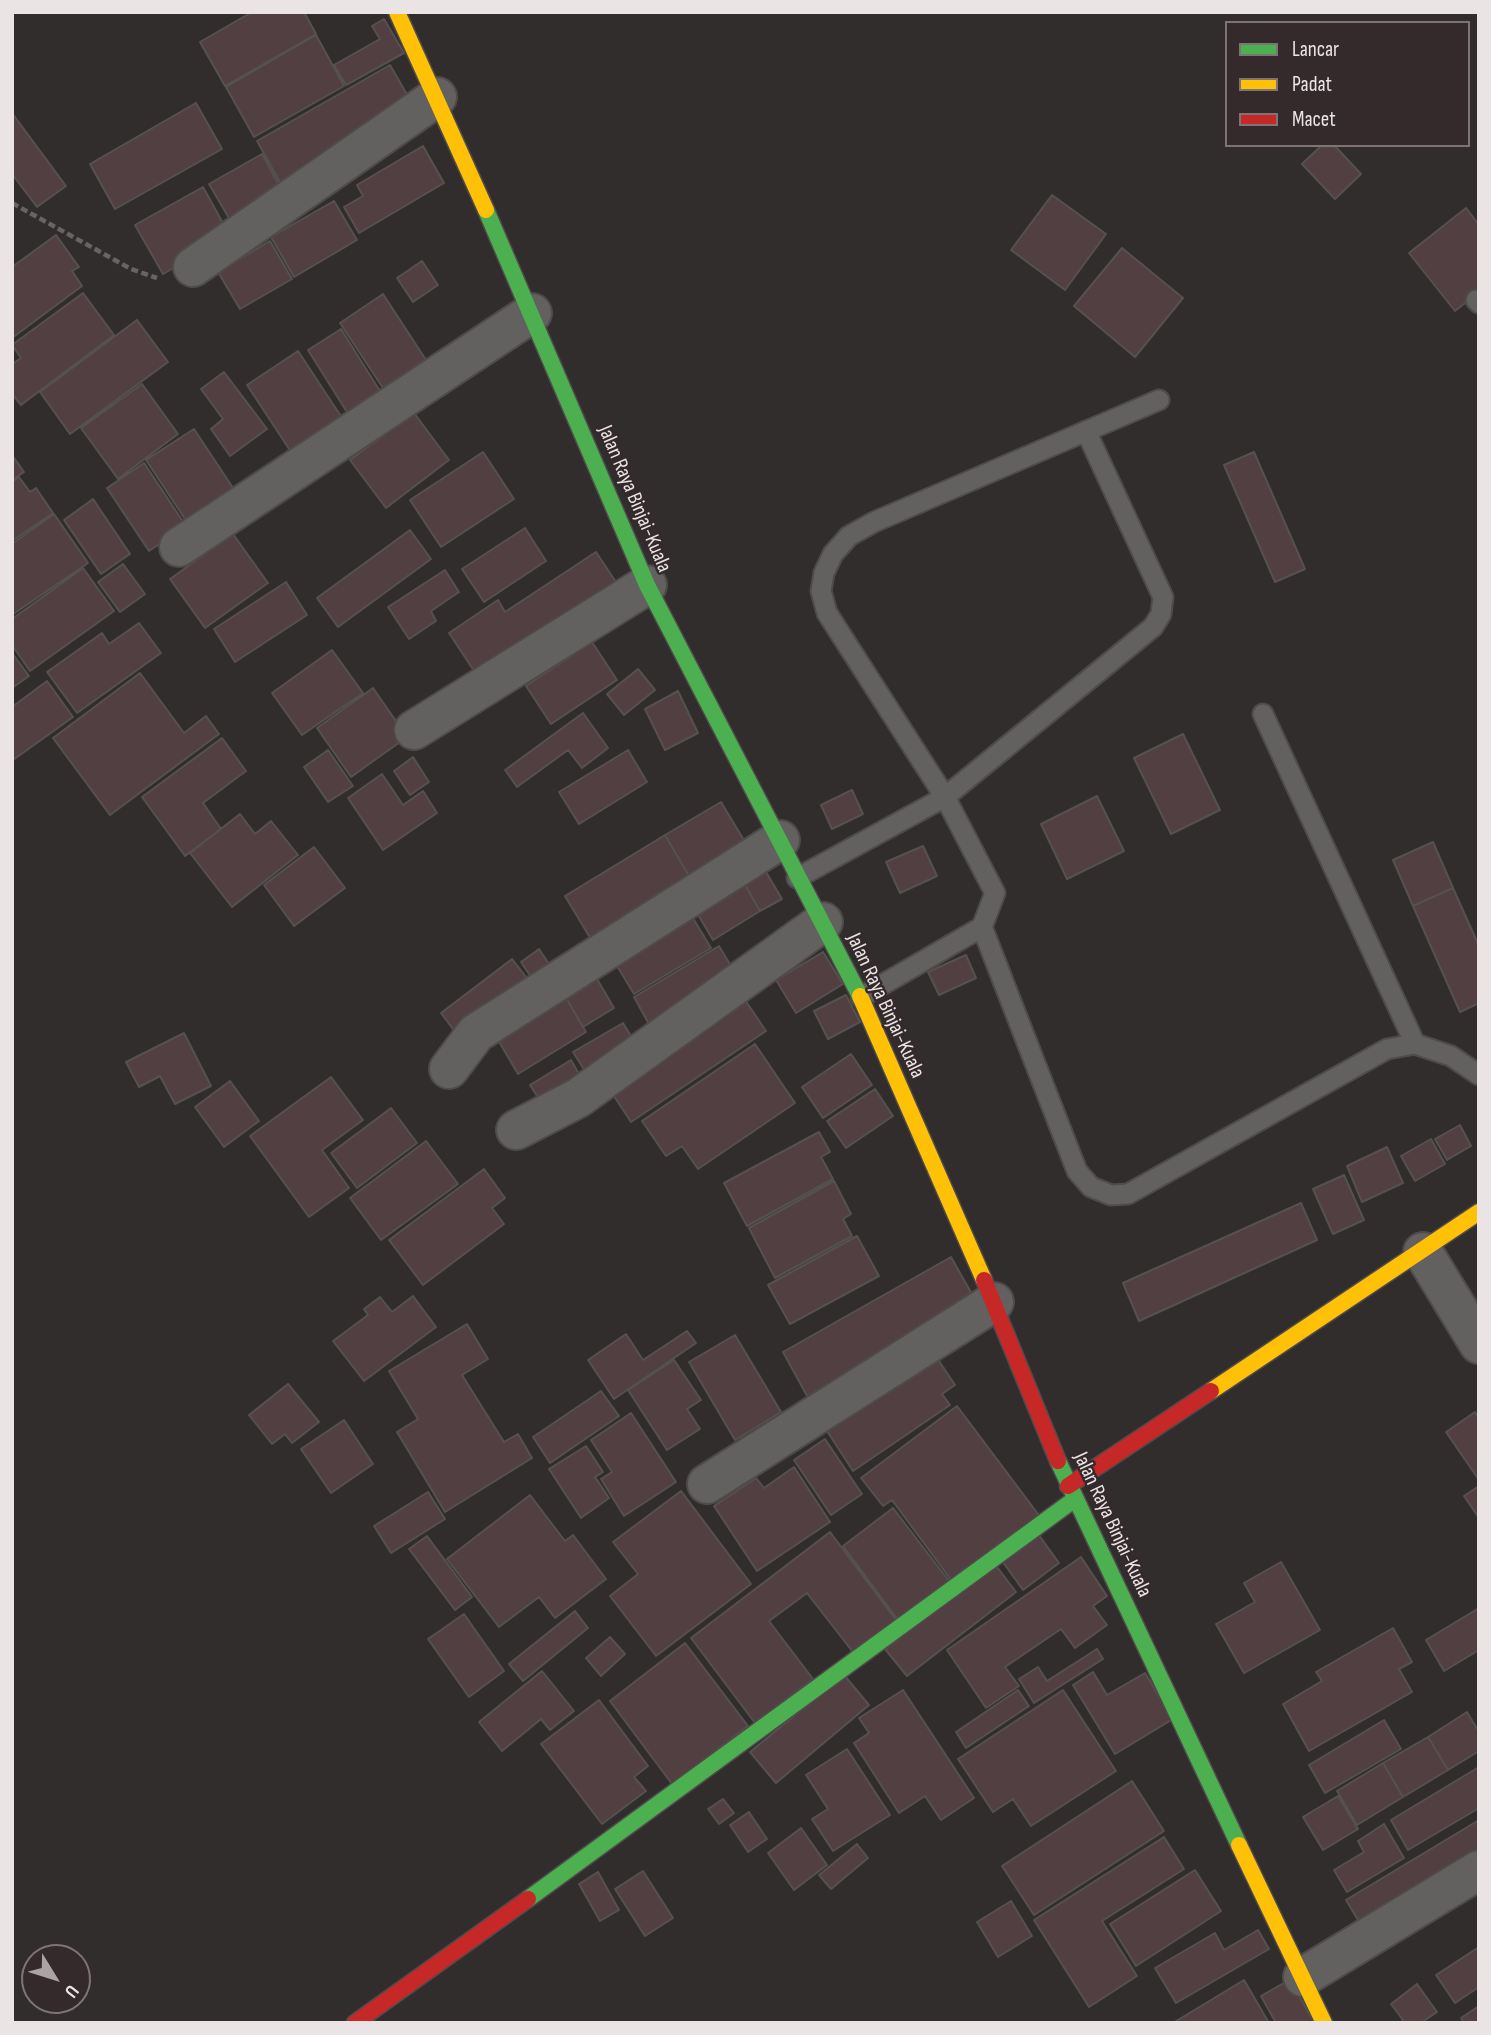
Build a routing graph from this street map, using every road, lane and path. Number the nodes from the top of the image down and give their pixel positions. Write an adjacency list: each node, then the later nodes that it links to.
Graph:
1 (397, 12): 2 (main road, Jalan Raya Binjai-Kuala)
2 (437, 97): 4 (street); 5 (main road, Jalan Raya Binjai-Kuala)
3 (12, 203): 4 (path)
4 (193, 267)
5 (531, 313): 8 (street); 9 (main road, Jalan Raya Binjai-Kuala)
6 (1159, 400): 7 (lane)
7 (1086, 431): 12 (lane); 12 (lane)
8 (179, 547)
9 (647, 585): 11 (street); 13 (main road, Jalan Raya Binjai-Kuala)
10 (1263, 714): 18 (lane)
11 (414, 730)
12 (945, 797): 14 (lane); 16 (lane)
13 (780, 840): 14 (main road, Jalan Raya Binjai-Kuala); 19 (street)
14 (797, 878): 15 (main road, Jalan Raya Binjai-Kuala)
15 (823, 922): 17 (main road, Jalan Raya Binjai-Kuala); 21 (street)
16 (982, 927): 17 (lane); 18 (lane)
17 (861, 997): 24 (main road, Jalan Raya Binjai-Kuala)
18 (1415, 1044): 20 (lane)
19 (449, 1069)
20 (1479, 1075)
21 (516, 1130)
22 (1479, 1212): 23 (main road)
23 (1423, 1252): 25 (street); 27 (main road)
24 (994, 1302): 26 (street); 27 (main road, Jalan Raya Binjai-Kuala)
25 (1479, 1344)
26 (707, 1484)
27 (1071, 1492): 29 (main road, Jalan Raya Binjai-Kuala); 30 (main road)
28 (1479, 1870): 29 (street)
29 (1303, 1977): 31 (main road, Jalan Raya Binjai-Kuala)
30 (355, 2023)
31 (1324, 2023)

